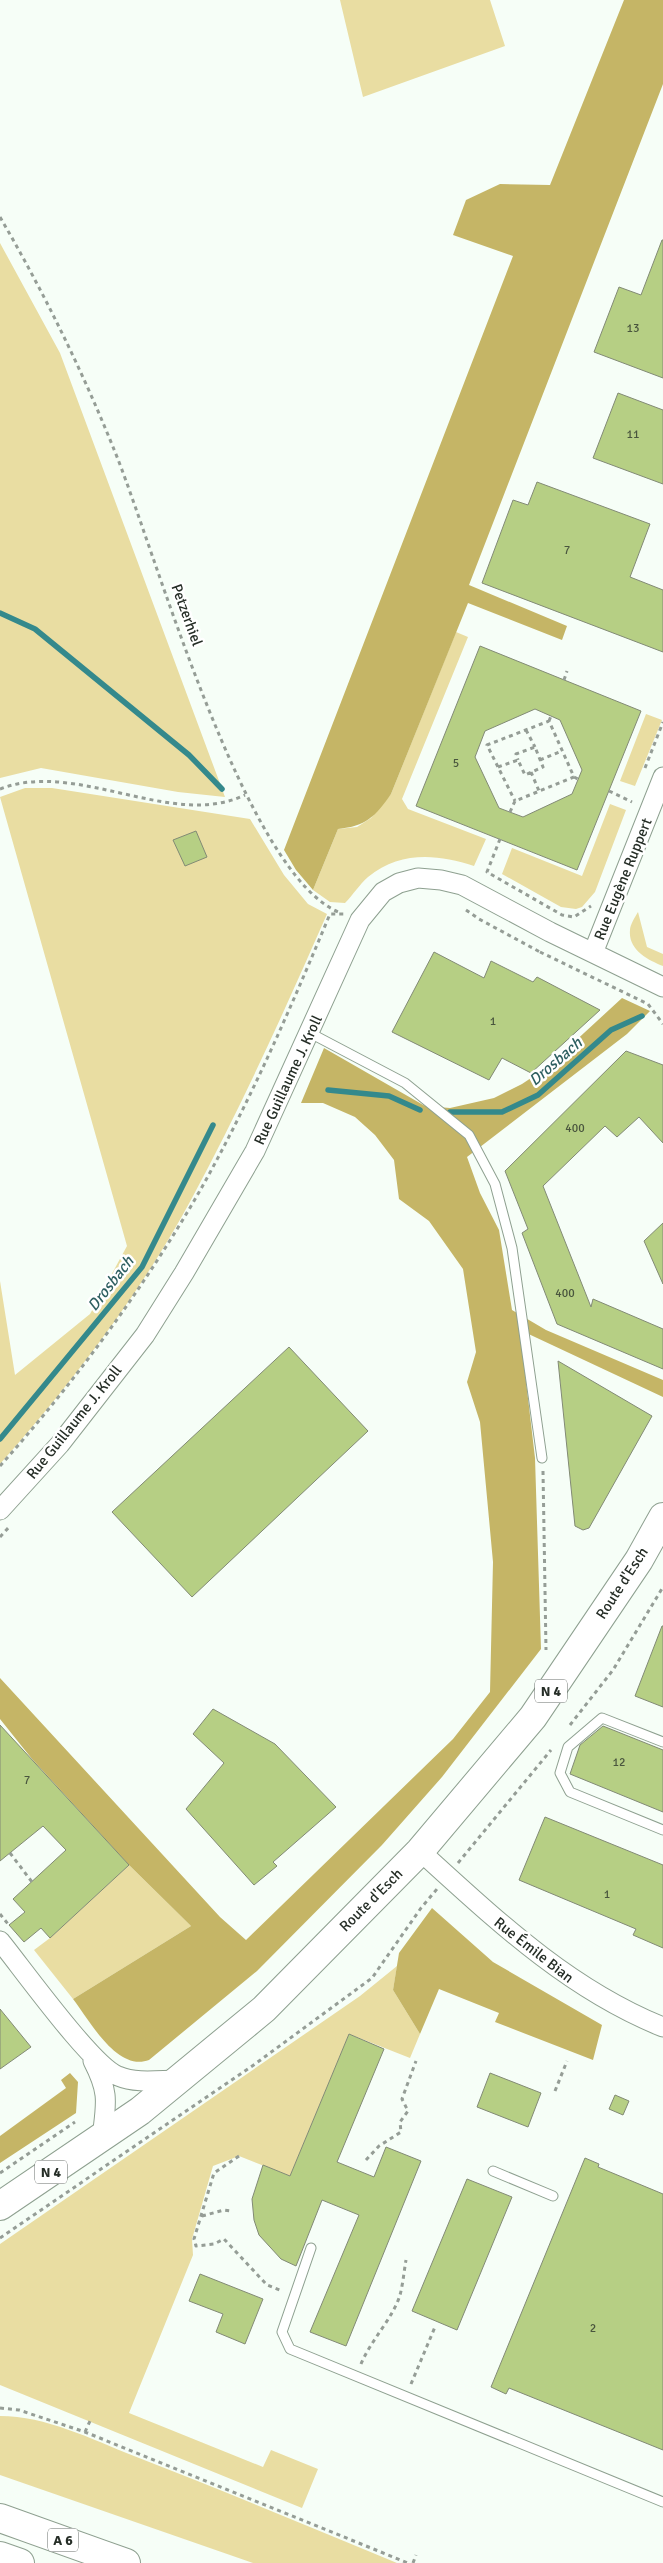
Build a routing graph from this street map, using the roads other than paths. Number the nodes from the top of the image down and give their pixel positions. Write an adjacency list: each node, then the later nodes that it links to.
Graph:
1 (663, 777): 2 (street, Rue Eugène Ruppert)
2 (592, 953): 3 (street, Rue Guillaume J. Kroll); 4 (street, Rue Guillaume J. Kroll)
3 (663, 987)
4 (310, 1033): 5 (lane); 6 (street, Rue Guillaume J. Kroll)
5 (542, 1458)
6 (0, 1510)
7 (663, 1517): 10 (main road, Route d'Esch / N 4)
8 (663, 1742): 9 (lane)
9 (663, 1830)
10 (420, 1851): 12 (street, Rue Émile Bian); 14 (main road, Route d'Esch / N 4)
11 (0, 1941): 13 (street)
12 (663, 2027)
13 (88, 2051): 14 (street); 15 (street)
14 (179, 2080): 15 (main road, Route d'Esch / N 4)
15 (102, 2138): 18 (main road, Route d'Esch / N 4)
16 (493, 2171): 17 (lane)
17 (553, 2196)
18 (0, 2206)
19 (311, 2248): 20 (lane)
20 (663, 2502)
21 (0, 2518): 24 (main road, A 6)
22 (0, 2556): 23 (main road)
23 (20, 2563)
24 (126, 2563)

